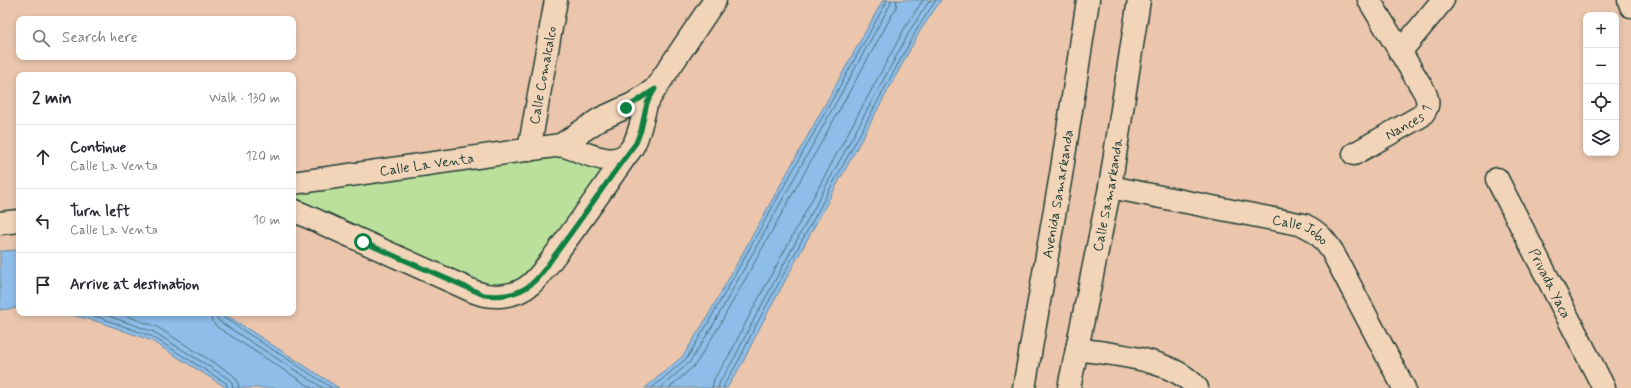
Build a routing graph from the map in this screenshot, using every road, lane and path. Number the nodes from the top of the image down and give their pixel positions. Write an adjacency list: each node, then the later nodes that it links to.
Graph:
1 (556, 0): 12 (street, Calle Comalcalco)
2 (715, 0): 10 (street, Calle La Venta)
3 (1088, 0): 22 (street, Avenida Samarkanda)
4 (1139, 0): 17 (street, Calle Samarkanda)
5 (1369, 0): 9 (street, Nances 1)
6 (1443, 0): 9 (street)
7 (1630, 0): 8 (street)
8 (1631, 6)
9 (1400, 52): 14 (street, Nances 1)
10 (655, 89): 11 (street, Calle La Venta); 13 (street, Calle La Venta)
11 (561, 145): 12 (street, Calle La Venta); 13 (street, Calle La Venta)
12 (530, 150): 16 (street, Calle La Venta)
13 (630, 150): 18 (street, Calle La Venta)
14 (1354, 154)
15 (1497, 179): 26 (street, Privada Yaca)
16 (296, 183)
17 (1110, 187): 21 (street, Calle Samarkanda); 25 (street, Calle Jobo)
18 (296, 211)
19 (16, 221): 20 (street)
20 (0, 224)
21 (1077, 349): 23 (street, Calle Samarkanda); 24 (street)
22 (1024, 388)
23 (1069, 388)
24 (1197, 388)
25 (1404, 388)
26 (1604, 388)

